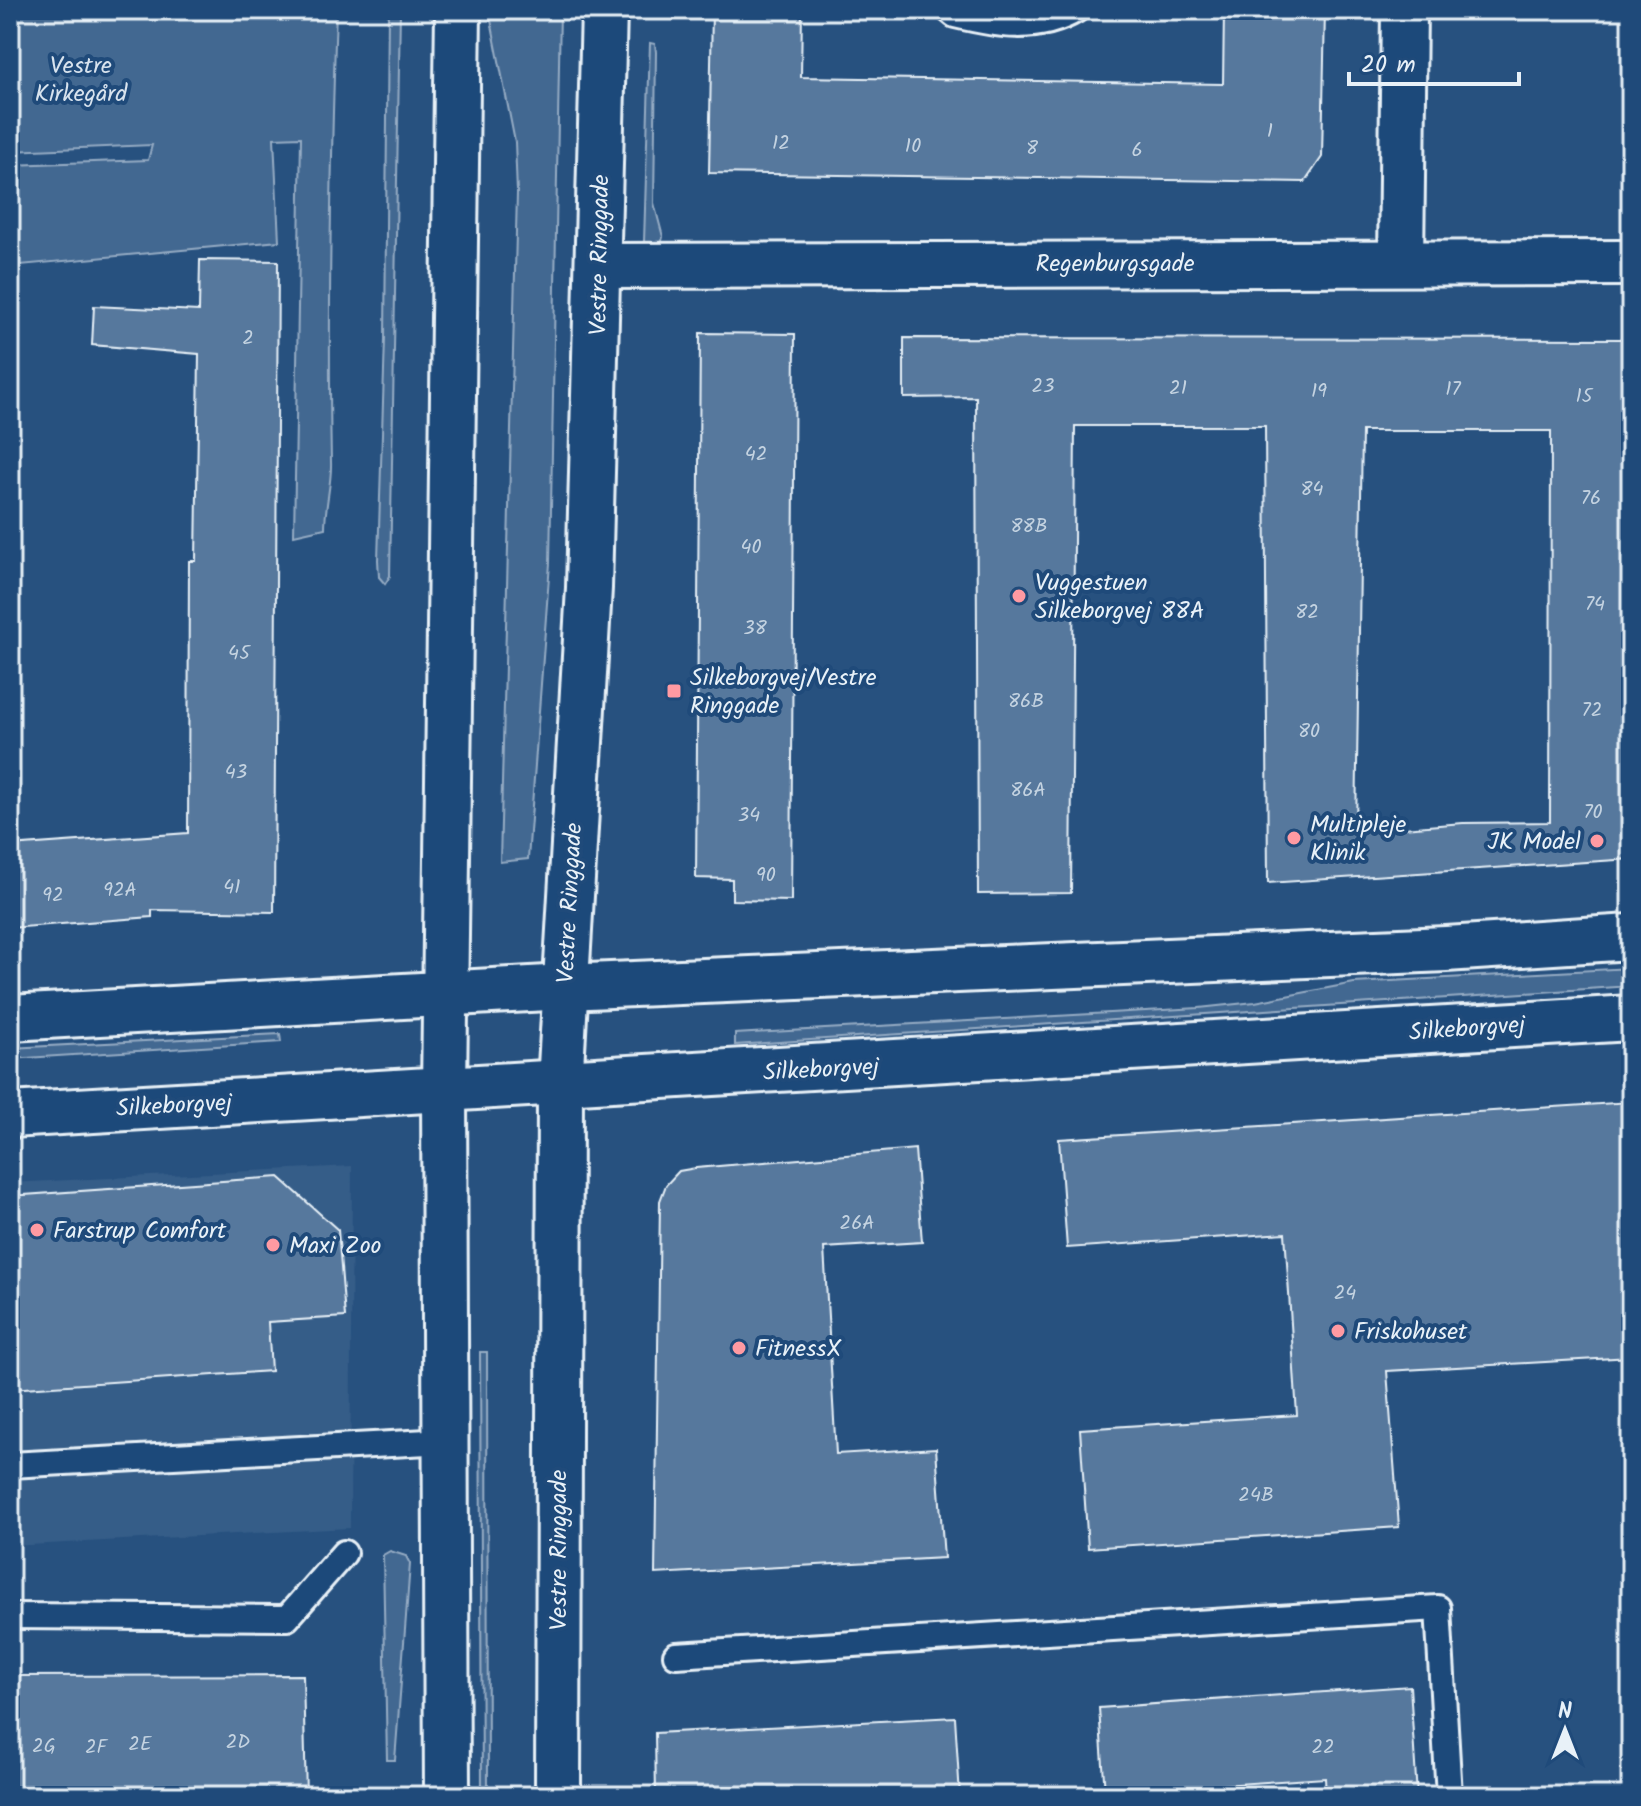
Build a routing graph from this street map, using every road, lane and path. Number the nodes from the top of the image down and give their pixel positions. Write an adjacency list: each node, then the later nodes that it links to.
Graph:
1 (458, 10): 11 (street)
2 (604, 10): 8 (street, Vestre Ringgade)
3 (949, 10): 4 (lane)
4 (1076, 10)
5 (1404, 10): 6 (street)
6 (1401, 261): 7 (street, Regenburgsgade); 8 (street, Regenburgsgade)
7 (1631, 263)
8 (599, 266): 10 (street, Vestre Ringgade)
9 (1631, 937): 10 (street)
10 (565, 987): 11 (street); 14 (street, Vestre Ringgade)
11 (445, 994): 12 (street); 15 (street)
12 (10, 1018)
13 (1631, 1018): 14 (street, Silkeborgvej)
14 (560, 1084): 15 (street, Silkeborgvej); 23 (street, Vestre Ringgade)
15 (444, 1089): 16 (street, Silkeborgvej); 17 (street)
16 (10, 1115)
17 (446, 1441): 18 (lane); 22 (street)
18 (10, 1465)
19 (344, 1553): 20 (lane)
20 (10, 1616)
21 (676, 1655): 24 (lane)
22 (447, 1796)
23 (558, 1796)
24 (1449, 1796)

